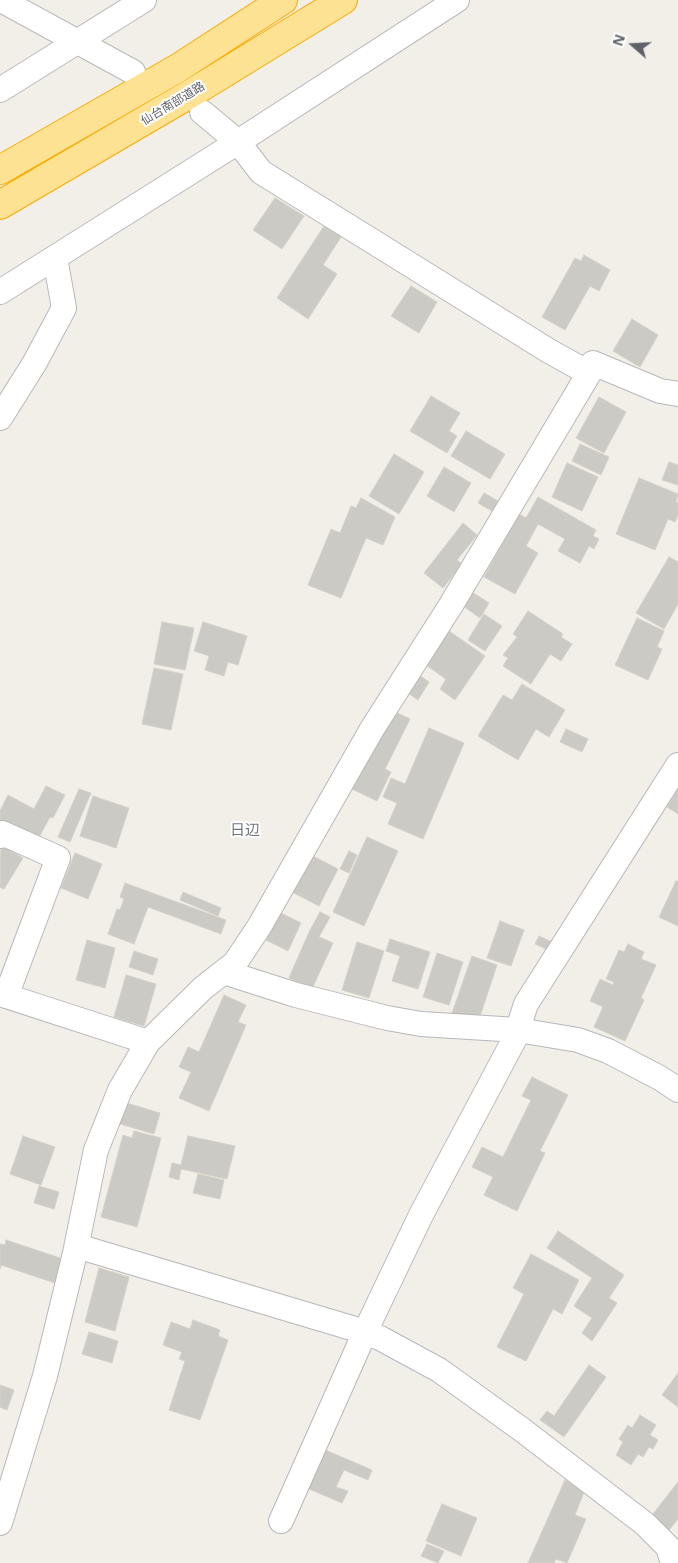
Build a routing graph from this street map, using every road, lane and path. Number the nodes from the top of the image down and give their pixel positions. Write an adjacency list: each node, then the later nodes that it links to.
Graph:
1 (1, 0): 6 (street)
2 (144, 0): 6 (street)
3 (283, 0): 11 (highway)
4 (343, 0): 12 (highway, 仙台南部道路)
5 (457, 0): 10 (street)
6 (79, 42): 7 (street); 8 (street)
7 (133, 72)
8 (0, 90)
9 (202, 112): 10 (street)
10 (238, 142): 13 (street); 15 (street)
11 (0, 170)
12 (0, 205)
13 (55, 258): 14 (street); 17 (street)
14 (0, 292)
15 (591, 370): 16 (street); 20 (street)
16 (678, 394)
17 (0, 418)
18 (678, 765): 22 (street)
19 (0, 836): 21 (street)
20 (224, 972): 22 (street); 23 (street)
21 (3, 996): 23 (street)
22 (518, 1030): 24 (street); 26 (street)
23 (148, 1042): 25 (street)
24 (678, 1090)
25 (77, 1246): 26 (street); 28 (street)
26 (365, 1332): 27 (street); 29 (street)
27 (281, 1521)
28 (0, 1523)
29 (673, 1563)

